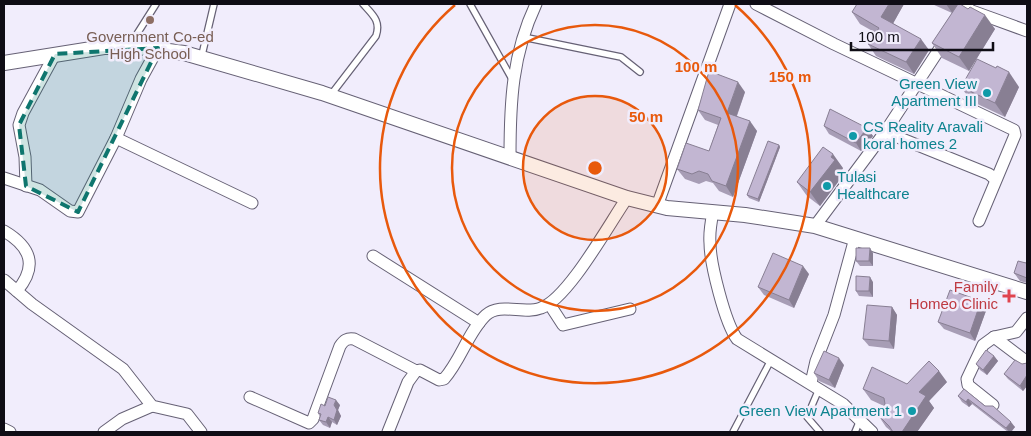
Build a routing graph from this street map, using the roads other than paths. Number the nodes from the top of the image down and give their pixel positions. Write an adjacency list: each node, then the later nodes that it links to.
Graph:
1 (156, 4): 11 (lane)
2 (214, 4): 14 (lane)
3 (363, 4): 19 (lane)
4 (470, 4): 17 (lane)
5 (536, 4): 10 (street)
6 (730, 4): 28 (street)
7 (756, 4): 18 (street)
8 (967, 6): 9 (street); 18 (street)
9 (1027, 31)
10 (523, 37): 16 (lane); 17 (street)
11 (129, 47): 12 (street); 13 (street)
12 (158, 48): 14 (street); 21 (street)
13 (55, 54): 15 (street); 25 (street)
14 (201, 59): 19 (street)
15 (4, 63)
16 (640, 72)
17 (512, 79): 22 (street)
18 (917, 84): 20 (street); 24 (street)
19 (330, 96): 22 (street)
20 (885, 132): 24 (street); 31 (street)
21 (116, 138): 25 (street); 27 (street)
22 (510, 157): 26 (street)
23 (4, 178): 25 (street)
24 (995, 179): 30 (street)
25 (26, 186)
26 (626, 198): 28 (street); 38 (street)
27 (252, 203)
28 (656, 206): 29 (street)
29 (712, 212): 31 (street); 43 (street)
30 (979, 221)
31 (815, 226): 33 (street)
32 (4, 231): 36 (street)
33 (855, 238): 37 (street); 46 (street)
34 (373, 256): 41 (street)
35 (4, 280): 36 (street)
36 (17, 291): 49 (street)
37 (1027, 292)
38 (550, 305): 39 (street); 41 (street)
39 (630, 309)
40 (1027, 318): 42 (street)
41 (479, 323): 45 (street)
42 (994, 337): 44 (street); 48 (street)
43 (771, 360): 46 (street); 56 (lane)
44 (1027, 362)
45 (416, 371): 47 (street); 55 (street)
46 (815, 386): 50 (street); 57 (lane)
47 (250, 397)
48 (993, 405)
49 (152, 406): 53 (street); 54 (street)
50 (860, 419): 58 (lane); 59 (street)
51 (4, 429): 52 (street)
52 (10, 432)
53 (104, 432)
54 (201, 432)
55 (388, 432)
56 (732, 432)
57 (820, 432)
58 (855, 432)
59 (872, 432)

